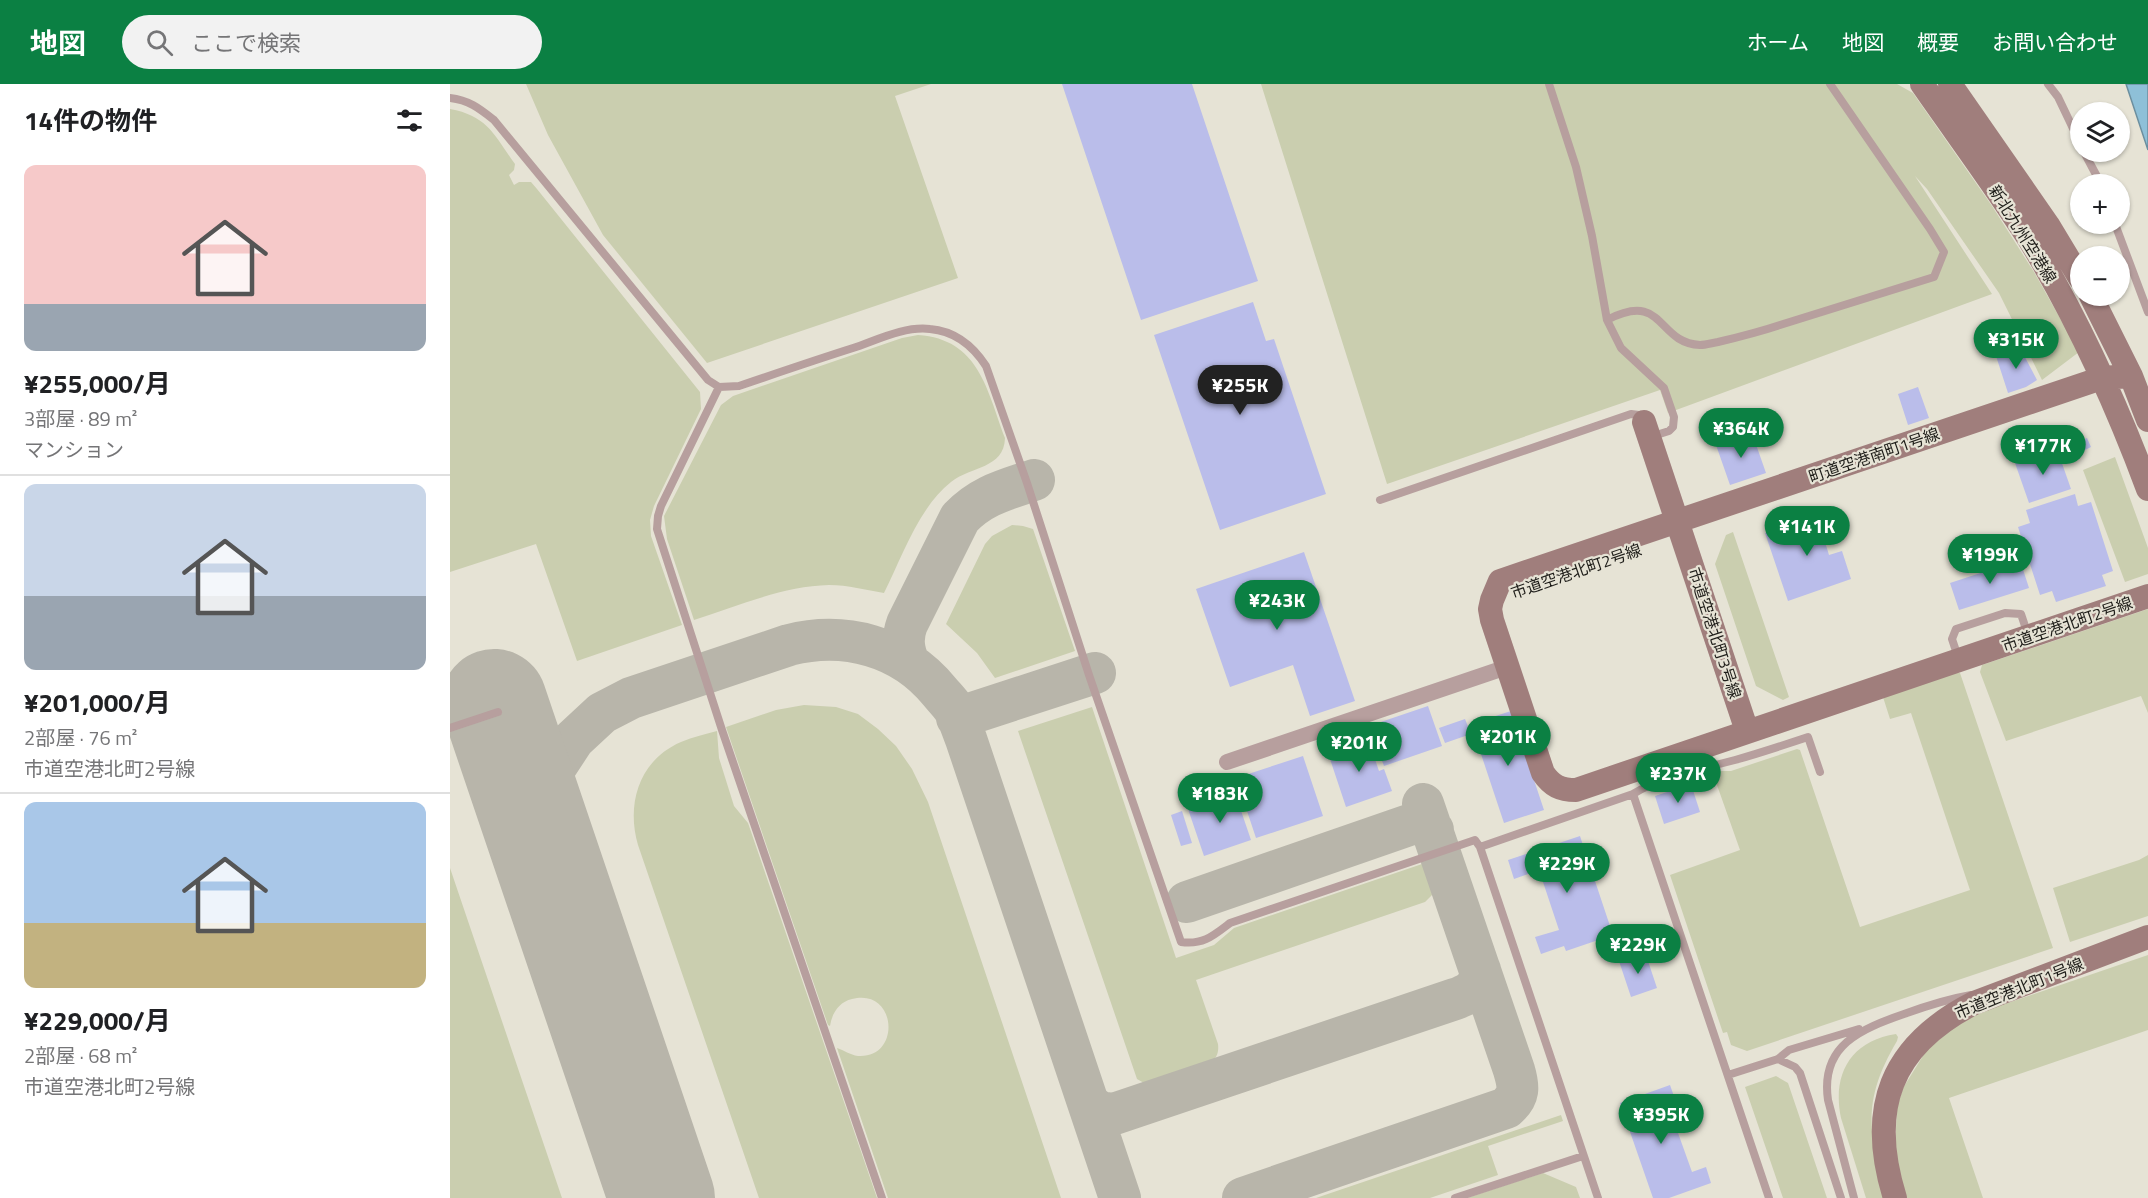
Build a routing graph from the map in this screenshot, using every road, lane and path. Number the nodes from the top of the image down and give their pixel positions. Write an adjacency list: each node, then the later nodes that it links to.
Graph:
1 (1549, 84): 12 (lane)
2 (1830, 84): 12 (lane)
3 (1922, 84): 14 (street, 新北九州空港線)
4 (1950, 84): 9 (street, 新北九州空港線)
5 (2048, 84): 7 (lane)
6 (450, 98): 15 (lane)
7 (2070, 122)
8 (2119, 234): 11 (lane)
9 (2070, 261)
10 (2096, 306): 13 (street)
11 (2148, 312)
12 (1607, 320): 17 (lane)
13 (2131, 376): 14 (street, 市道空港北町2号線); 16 (street)
14 (2106, 385): 18 (street, 新北九州空港線); 20 (street, 市道空港北町2号線)
15 (719, 387): 29 (lane); 37 (lane)
16 (2148, 420)
17 (1647, 430): 19 (lane); 20 (street, 市道空港北町3号線)
18 (2148, 489)
19 (1380, 500)
20 (1680, 528): 22 (street, 市道空港北町2号線); 25 (street, 市道空港北町3号線)
21 (2148, 596): 25 (street, 市道空港北町2号線)
22 (1507, 667): 25 (street, 市道空港北町2号線); 26 (street)
23 (498, 712): 24 (lane)
24 (450, 728)
25 (1748, 731)
26 (1227, 762)
27 (1820, 772): 28 (lane)
28 (1633, 794): 29 (lane); 35 (lane)
29 (1480, 847): 36 (lane)
30 (2148, 937): 31 (street, 市道空港北町1号線)
31 (2137, 945): 32 (street, 市道空港北町1号線)
32 (2016, 987): 33 (lane); 43 (street, 市道空港北町1号線)
33 (1870, 1026): 34 (lane); 42 (lane)
34 (1778, 1059): 35 (lane); 41 (lane)
35 (1728, 1075): 40 (lane)
36 (1583, 1155): 38 (lane); 39 (lane)
37 (882, 1198)
38 (1455, 1198)
39 (1598, 1198)
40 (1769, 1198)
41 (1841, 1198)
42 (1854, 1198)
43 (1896, 1198)

